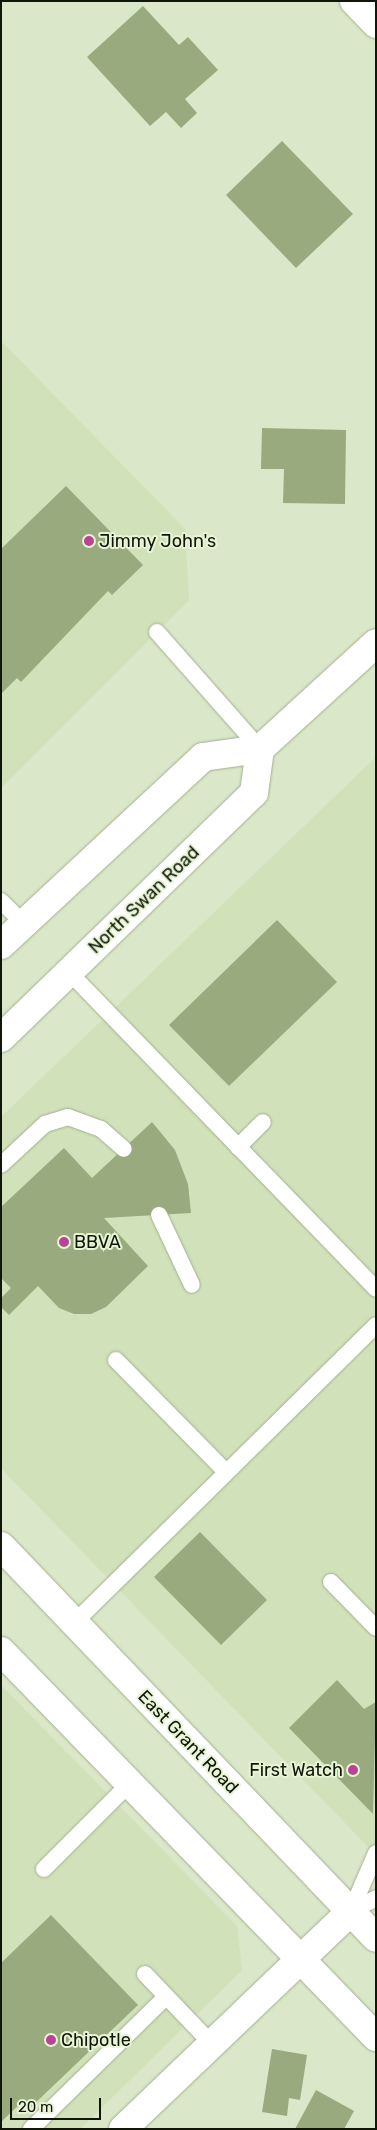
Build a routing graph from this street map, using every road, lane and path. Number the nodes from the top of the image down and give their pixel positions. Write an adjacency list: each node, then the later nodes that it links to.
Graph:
1 (354, 1): 2 (main road)
2 (376, 24)
3 (157, 632): 5 (lane)
4 (376, 642): 5 (main road)
5 (260, 750): 7 (main road); 9 (main road, North Swan Road)
6 (1, 901): 7 (lane)
7 (24, 924): 8 (main road)
8 (1, 945)
9 (69, 972): 10 (main road, North Swan Road); 12 (lane)
10 (1, 1038)
11 (263, 1122): 12 (lane)
12 (238, 1146): 17 (lane)
13 (124, 1148): 14 (lane)
14 (1, 1165)
15 (159, 1215): 16 (lane)
16 (192, 1284)
17 (376, 1289)
18 (376, 1325): 20 (lane)
19 (116, 1360): 20 (lane)
20 (226, 1472): 23 (lane)
21 (1, 1546): 23 (main road, East Grant Road)
22 (331, 1582): 24 (lane)
23 (74, 1623): 30 (main road, East Grant Road)
24 (376, 1628)
25 (1, 1651): 26 (main road)
26 (130, 1783): 28 (lane); 32 (main road)
27 (376, 1853): 30 (lane)
28 (44, 1869)
29 (376, 1898): 30 (lane)
30 (351, 1911): 31 (main road, East Grant Road); 32 (main road)
31 (376, 1938)
32 (302, 1959): 35 (main road); 36 (main road)
33 (144, 1974): 34 (lane)
34 (166, 1997): 36 (lane); 37 (lane)
35 (376, 2037)
36 (212, 2044): 38 (main road)
37 (31, 2129)
38 (123, 2129)

